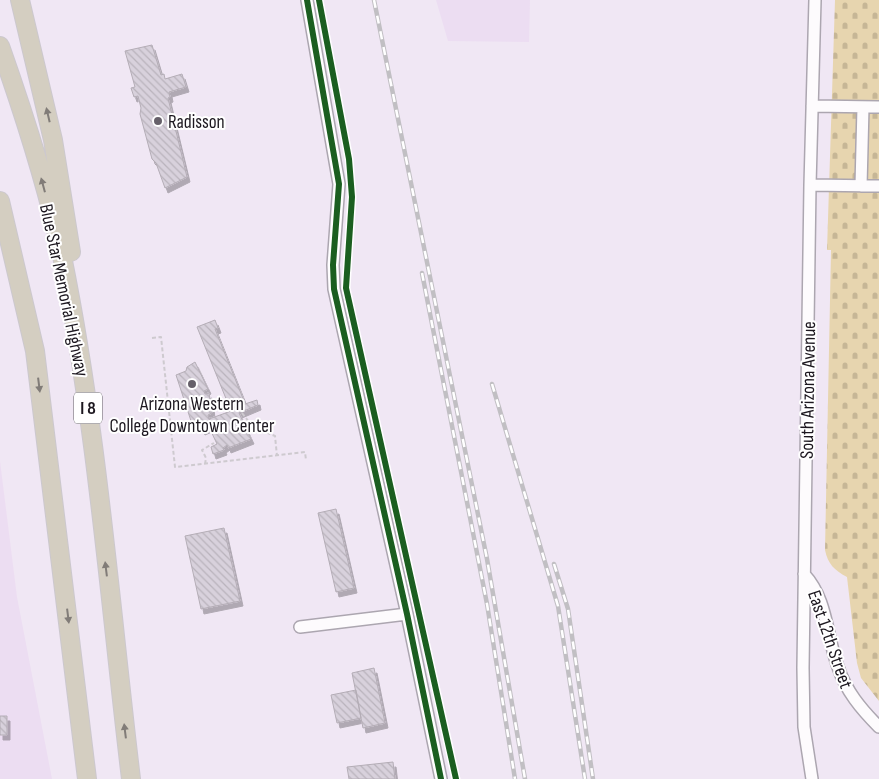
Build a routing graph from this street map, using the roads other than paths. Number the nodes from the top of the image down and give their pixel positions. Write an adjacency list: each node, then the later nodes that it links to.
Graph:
1 (20, 0): 14 (highway, one-way to 1)
2 (307, 0): 16 (street)
3 (815, 0): 5 (street, South Arizona Avenue)
4 (0, 46): 14 (highway, Blue Star Memorial Highway / I 8, one-way to 4)
5 (812, 106): 6 (street); 8 (street, South Arizona Avenue)
6 (863, 107): 7 (street); 9 (street)
7 (879, 107)
8 (810, 185): 9 (street); 15 (street, South Arizona Avenue)
9 (861, 186): 10 (street)
10 (879, 186)
11 (0, 201): 13 (highway)
12 (0, 240): 13 (highway)
13 (35, 351): 19 (highway, one-way to 19)
14 (84, 372): 20 (highway, Blue Star Memorial Highway / I 8, one-way to 14)
15 (804, 574): 18 (street, East 12th Street); 22 (street, South Arizona Avenue)
16 (407, 614): 17 (street); 21 (street)
17 (300, 627)
18 (879, 727)
19 (87, 779)
20 (131, 779)
21 (441, 779)
22 (812, 779)

